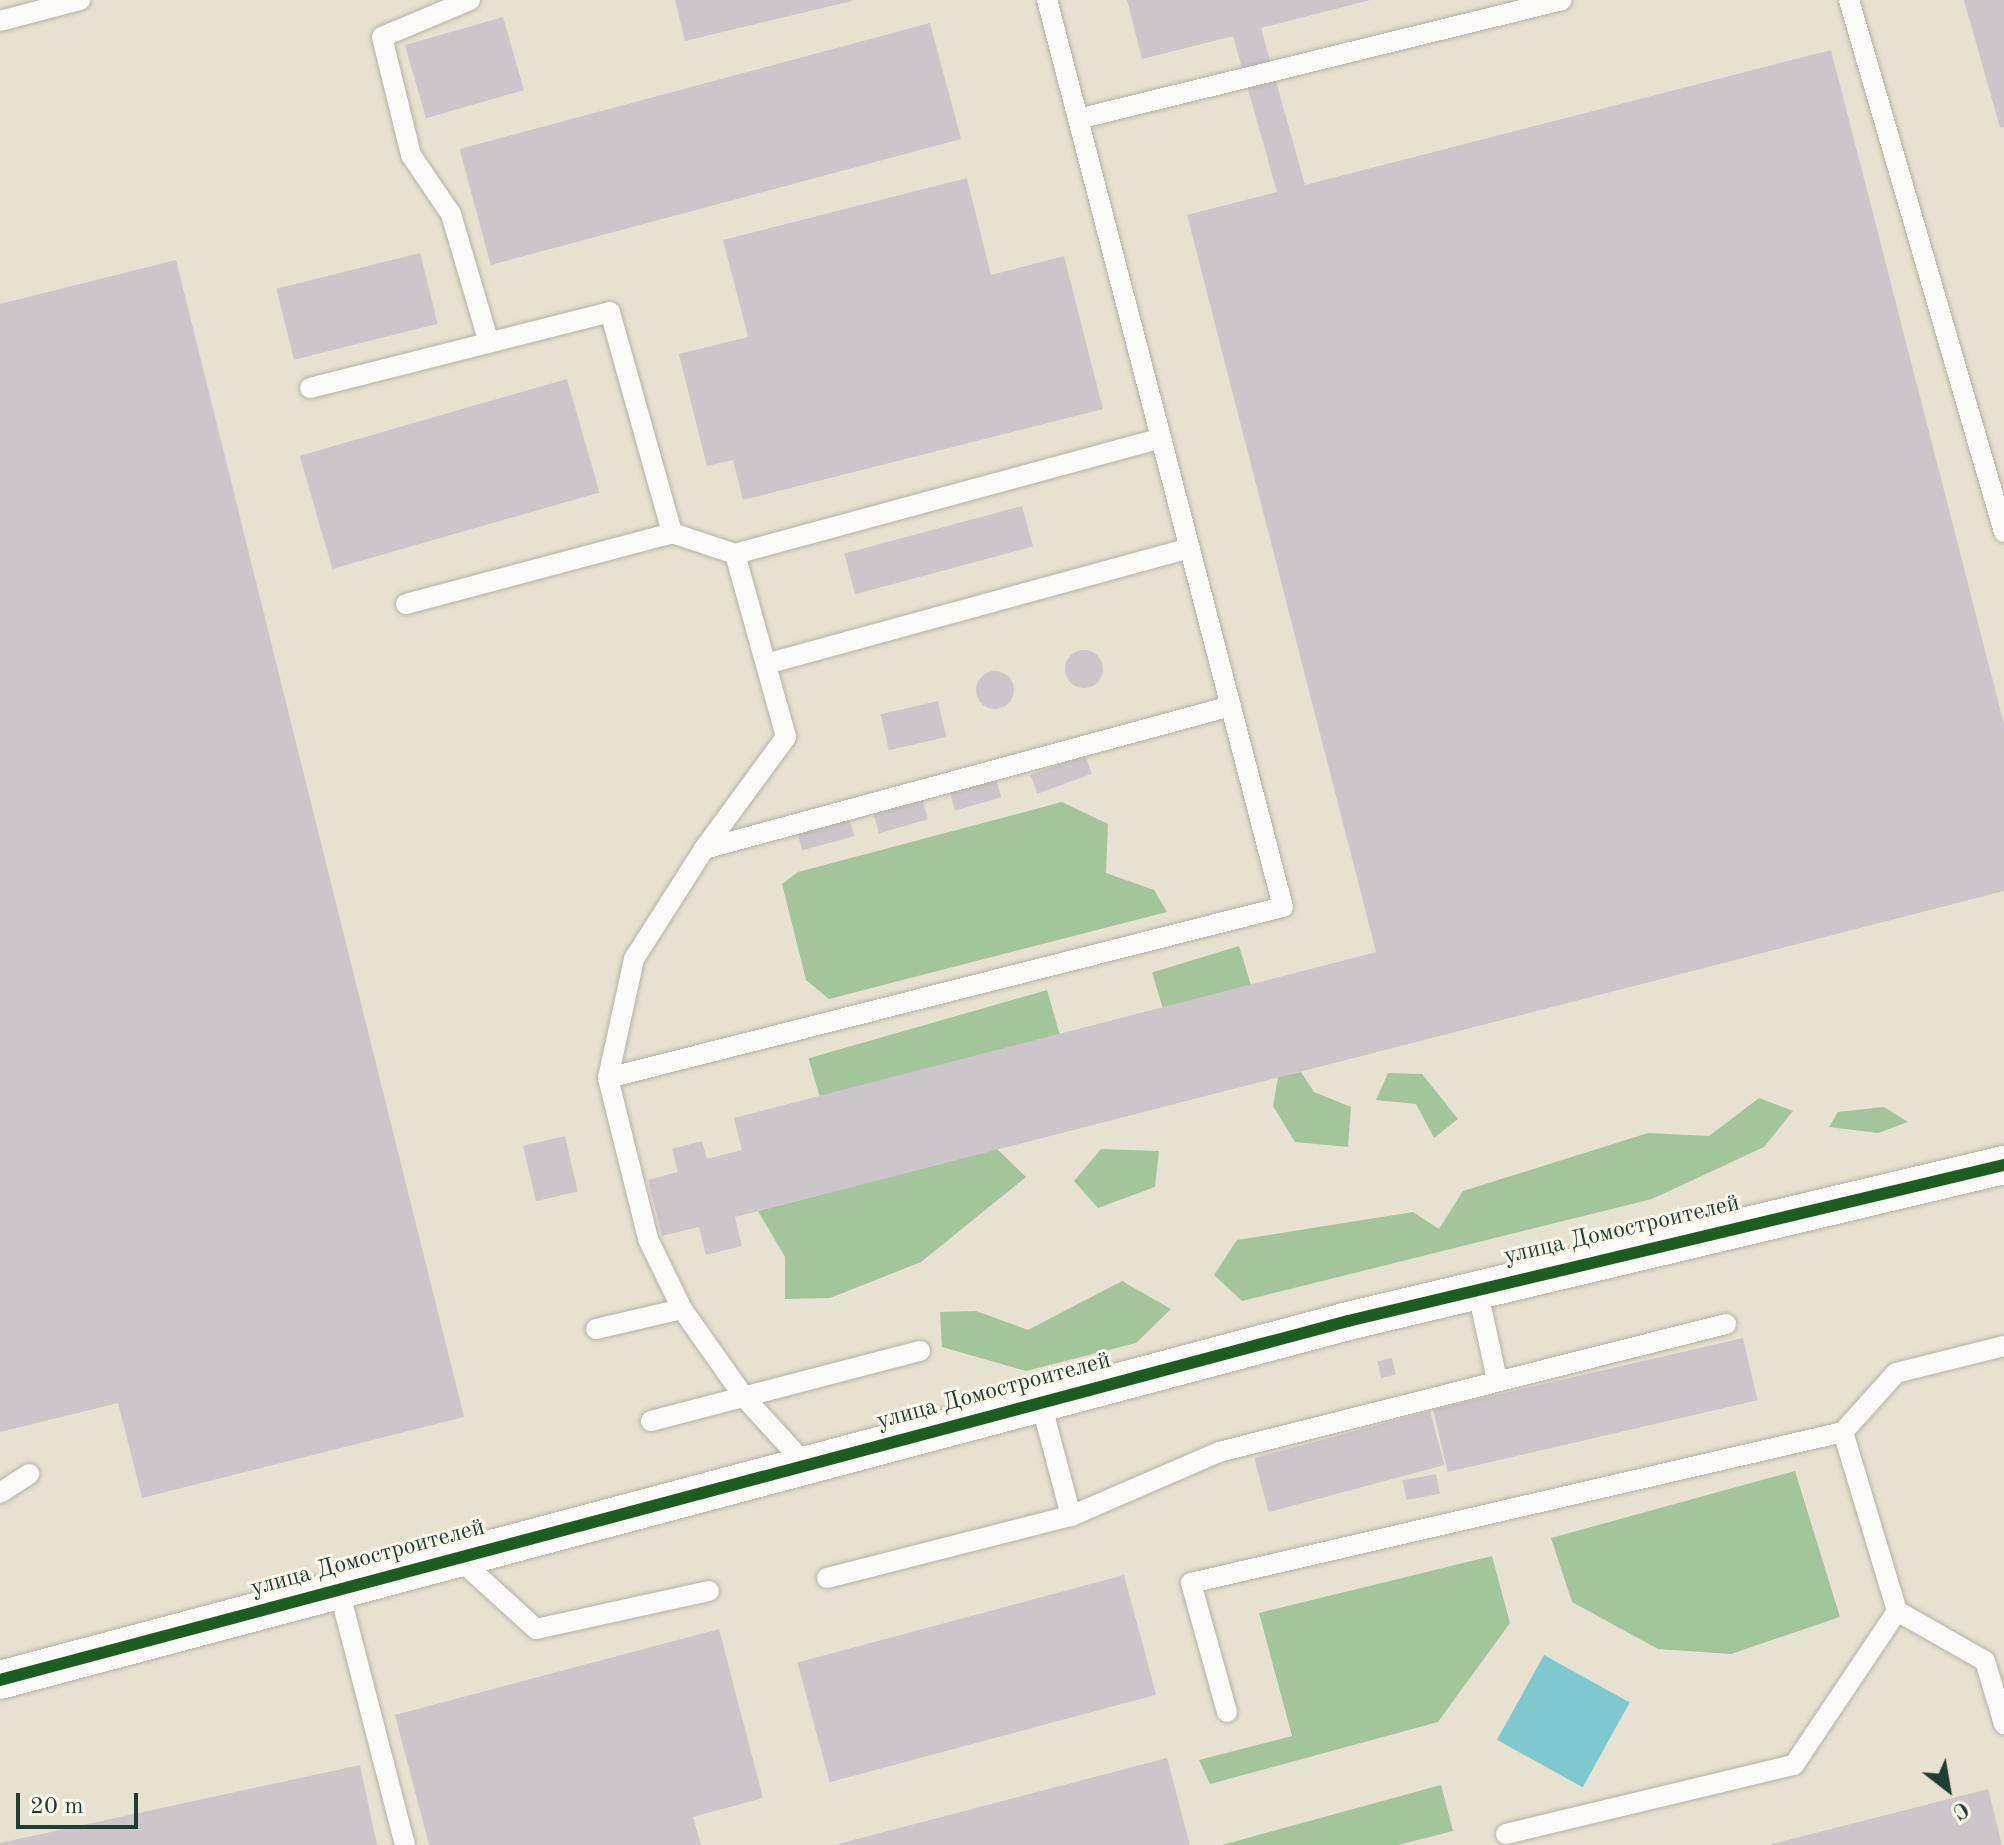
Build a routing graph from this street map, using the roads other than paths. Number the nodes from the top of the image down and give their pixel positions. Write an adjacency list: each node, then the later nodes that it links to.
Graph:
1 (80, 0): 6 (lane)
2 (470, 0): 8 (lane)
3 (1047, 0): 7 (lane)
4 (1562, 0): 7 (lane)
5 (1849, 0): 11 (lane)
6 (0, 21)
7 (1078, 119): 10 (lane)
8 (489, 343): 9 (lane); 12 (lane)
9 (310, 388)
10 (1161, 438): 13 (lane); 14 (lane)
11 (2004, 532)
12 (672, 533): 14 (lane); 15 (lane)
13 (1189, 548): 16 (lane); 17 (lane)
14 (735, 554): 16 (lane)
15 (406, 604)
16 (766, 664): 18 (lane)
17 (1231, 706): 18 (lane); 19 (lane)
18 (704, 849): 19 (lane)
19 (608, 1078): 22 (lane)
20 (2004, 1165): 21 (street, улица Домостроителей)
21 (1477, 1288): 27 (lane); 29 (street, улица Домостроителей)
22 (682, 1309): 24 (lane); 28 (lane)
23 (1726, 1324): 27 (lane)
24 (596, 1329)
25 (2004, 1346): 31 (lane)
26 (920, 1351): 28 (lane)
27 (1497, 1380): 35 (lane)
28 (744, 1397): 30 (lane); 32 (lane)
29 (1041, 1403): 32 (street, улица Домостроителей); 35 (lane)
30 (651, 1421)
31 (1843, 1432): 40 (lane); 42 (lane)
32 (806, 1465): 36 (street, улица Домостроителей)
33 (29, 1474): 34 (lane)
34 (0, 1493)
35 (1071, 1516): 37 (lane)
36 (458, 1558): 38 (street, улица Домостроителей); 39 (lane)
37 (827, 1578)
38 (339, 1590): 41 (street, улица Домостроителей); 45 (lane)
39 (709, 1591)
40 (1897, 1611): 43 (lane); 44 (lane)
41 (0, 1680)
42 (1227, 1712)
43 (2004, 1724)
44 (1506, 1834)
45 (405, 1845)

